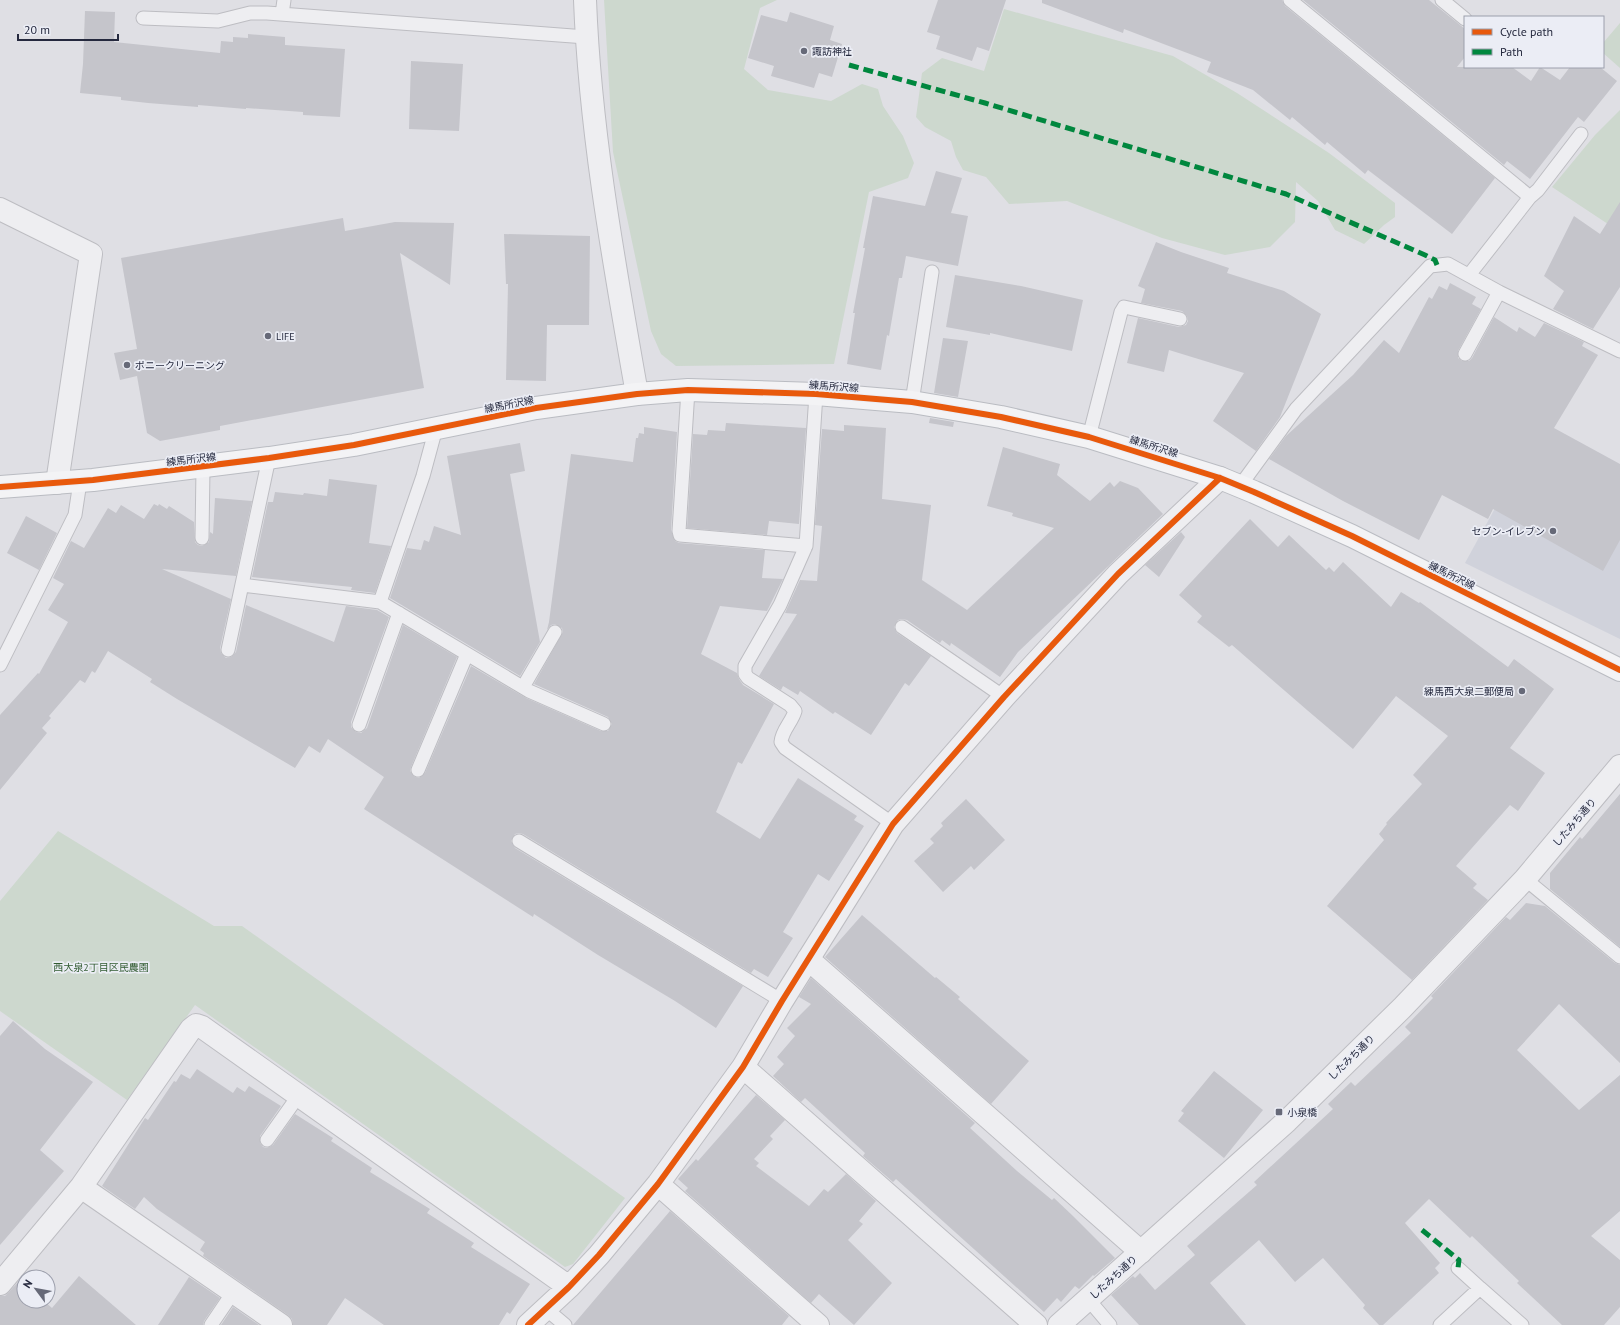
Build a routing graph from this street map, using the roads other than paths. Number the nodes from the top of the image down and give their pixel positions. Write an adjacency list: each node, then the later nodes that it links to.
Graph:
1 (284, 0): 5 (lane)
2 (585, 0): 8 (street)
3 (1290, 0): 10 (lane)
4 (1442, 0): 7 (lane)
5 (282, 14): 6 (lane); 8 (lane)
6 (143, 18)
7 (1464, 18)
8 (586, 36): 19 (street)
9 (1581, 134): 10 (lane)
10 (1530, 197): 13 (lane)
11 (0, 209): 28 (street)
12 (932, 272): 21 (lane)
13 (1469, 275): 14 (lane); 29 (lane)
14 (1499, 292): 16 (lane); 17 (lane)
15 (1180, 319): 23 (lane)
16 (1620, 350)
17 (1465, 354)
18 (688, 390): 19 (main road, 練馬所沢線); 20 (main road, 練馬所沢線); 32 (lane)
19 (637, 394): 22 (main road, 練馬所沢線)
20 (816, 394): 21 (main road, 練馬所沢線); 32 (lane)
21 (912, 402): 23 (main road, 練馬所沢線)
22 (436, 428): 24 (main road, 練馬所沢線); 34 (lane)
23 (1089, 437): 26 (main road, 練馬所沢線)
24 (269, 458): 25 (main road, 練馬所沢線); 33 (lane)
25 (203, 468): 27 (main road, 練馬所沢線); 31 (lane)
26 (1220, 478): 29 (main road, 練馬所沢線); 43 (street)
27 (80, 482): 28 (main road, 練馬所沢線); 40 (lane)
28 (57, 484): 30 (main road, 練馬所沢線)
29 (1240, 486): 41 (main road, 練馬所沢線)
30 (0, 487)
31 (202, 538)
32 (806, 546): 48 (lane)
33 (242, 585): 34 (lane); 38 (lane)
34 (380, 602): 35 (lane)
35 (399, 613): 39 (lane); 45 (lane)
36 (902, 627): 43 (lane)
37 (555, 632): 42 (lane)
38 (228, 650)
39 (467, 654): 42 (lane); 47 (lane)
40 (0, 665)
41 (1620, 670)
42 (523, 688): 44 (lane)
43 (1004, 697): 48 (street)
44 (604, 724)
45 (359, 725)
46 (1620, 766): 50 (street, したみち通り)
47 (418, 770)
48 (893, 824): 52 (street)
49 (520, 841): 53 (lane)
50 (1525, 879): 51 (lane); 59 (street, したみち通り)
51 (1620, 957)
52 (808, 959): 53 (street); 59 (street)
53 (782, 1001): 54 (street)
54 (743, 1067): 57 (street); 72 (street)
55 (299, 1095): 56 (lane); 58 (street); 62 (street)
56 (267, 1140)
57 (658, 1184): 62 (street); 71 (street)
58 (81, 1187): 61 (street); 64 (street)
59 (1141, 1252): 65 (street, したみち通り)
60 (1458, 1268): 63 (lane)
61 (0, 1284)
62 (569, 1287): 66 (street)
63 (1480, 1288): 75 (lane); 76 (lane)
64 (234, 1291): 67 (lane); 68 (street)
65 (1088, 1299): 73 (street, したみち通り); 74 (lane)
66 (546, 1308): 69 (street); 70 (lane)
67 (211, 1325)
68 (281, 1325)
69 (528, 1325)
70 (565, 1325)
71 (818, 1325)
72 (1036, 1325)
73 (1059, 1325)
74 (1110, 1325)
75 (1440, 1325)
76 (1522, 1325)

